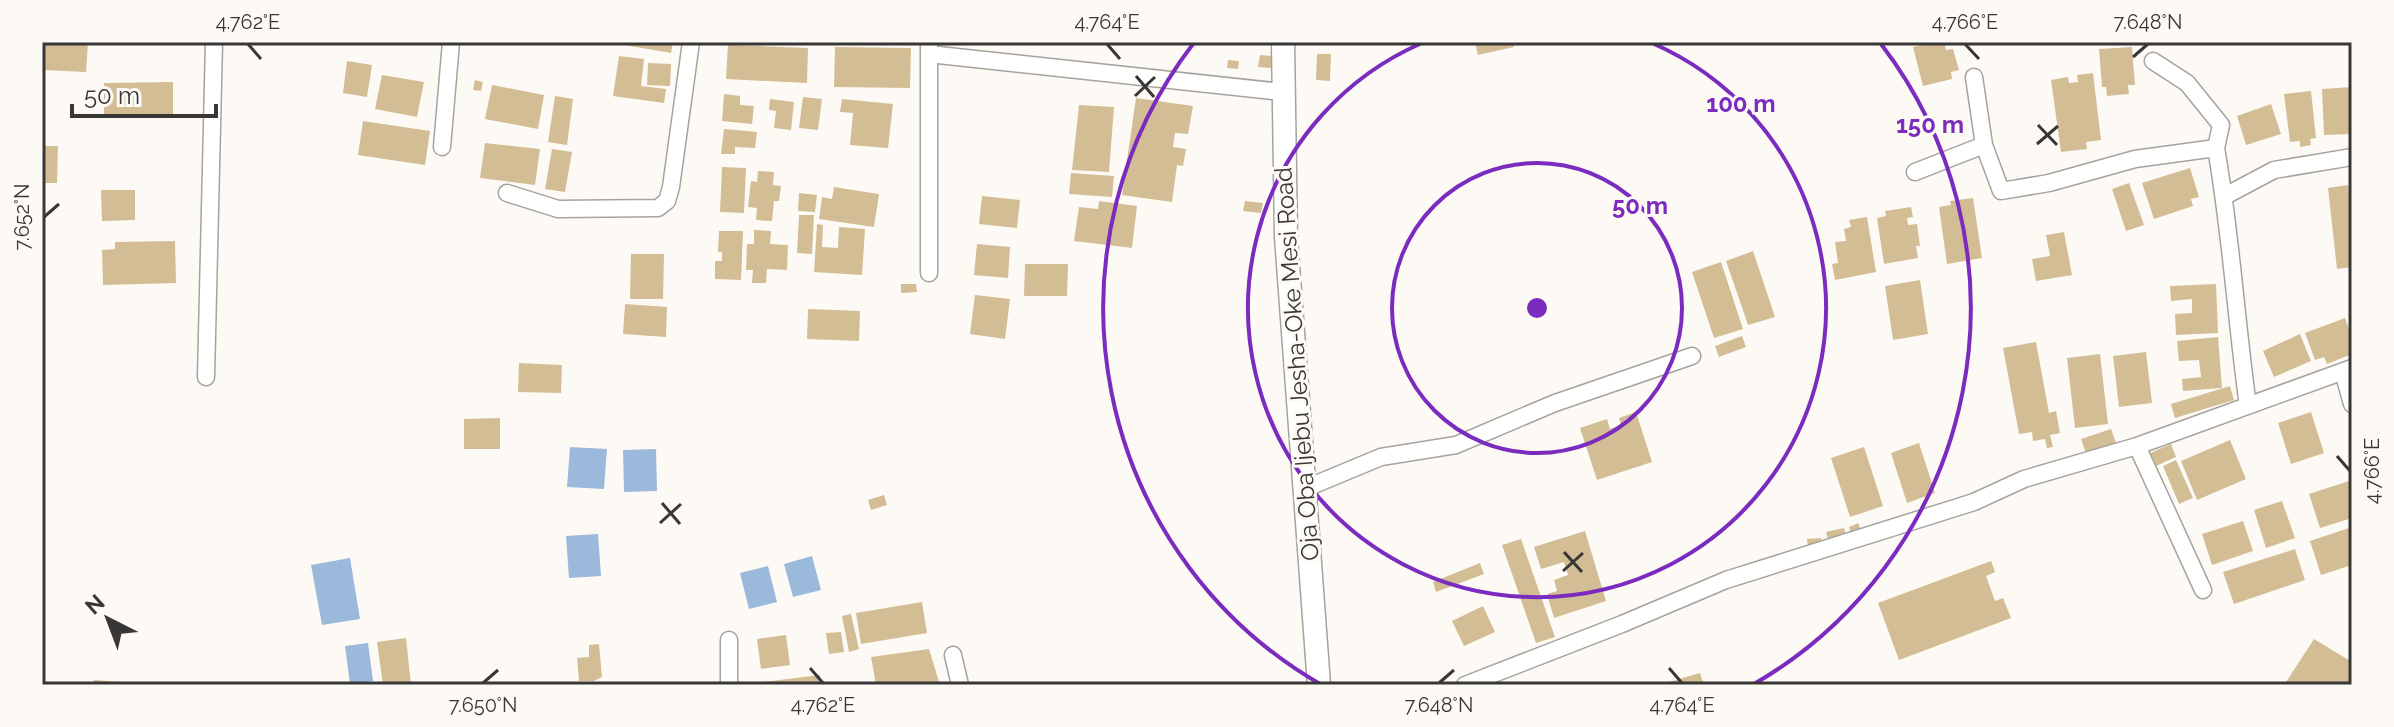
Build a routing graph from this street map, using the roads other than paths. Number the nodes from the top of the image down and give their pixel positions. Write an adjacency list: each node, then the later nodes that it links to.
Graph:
1 (214, 42): 19 (street)
2 (451, 42): 10 (street)
3 (691, 42): 14 (street)
4 (1283, 42): 8 (main road, Oja Oba Ijebu Jesha-Oke Mesi Road)
5 (929, 48): 8 (street); 16 (street)
6 (2153, 61): 11 (street)
7 (1974, 77): 9 (street)
8 (1282, 92): 23 (main road, Oja Oba Ijebu Jesha-Oke Mesi Road)
9 (1984, 145): 11 (street); 13 (street)
10 (442, 147)
11 (2216, 148): 15 (street)
12 (2352, 157): 15 (street)
13 (1915, 172)
14 (507, 193)
15 (2225, 196): 21 (street)
16 (929, 273)
17 (1692, 356): 23 (street)
18 (2348, 370): 20 (street); 21 (street)
19 (206, 377)
20 (2352, 404)
21 (2248, 406): 22 (street)
22 (2137, 446): 24 (street); 30 (street)
23 (1304, 489): 29 (main road, Oja Oba Ijebu Jesha-Oke Mesi Road)
24 (2203, 590)
25 (729, 640): 27 (street)
26 (953, 655): 28 (street)
27 (729, 685)
28 (960, 685)
29 (1319, 685)
30 (1465, 685)

